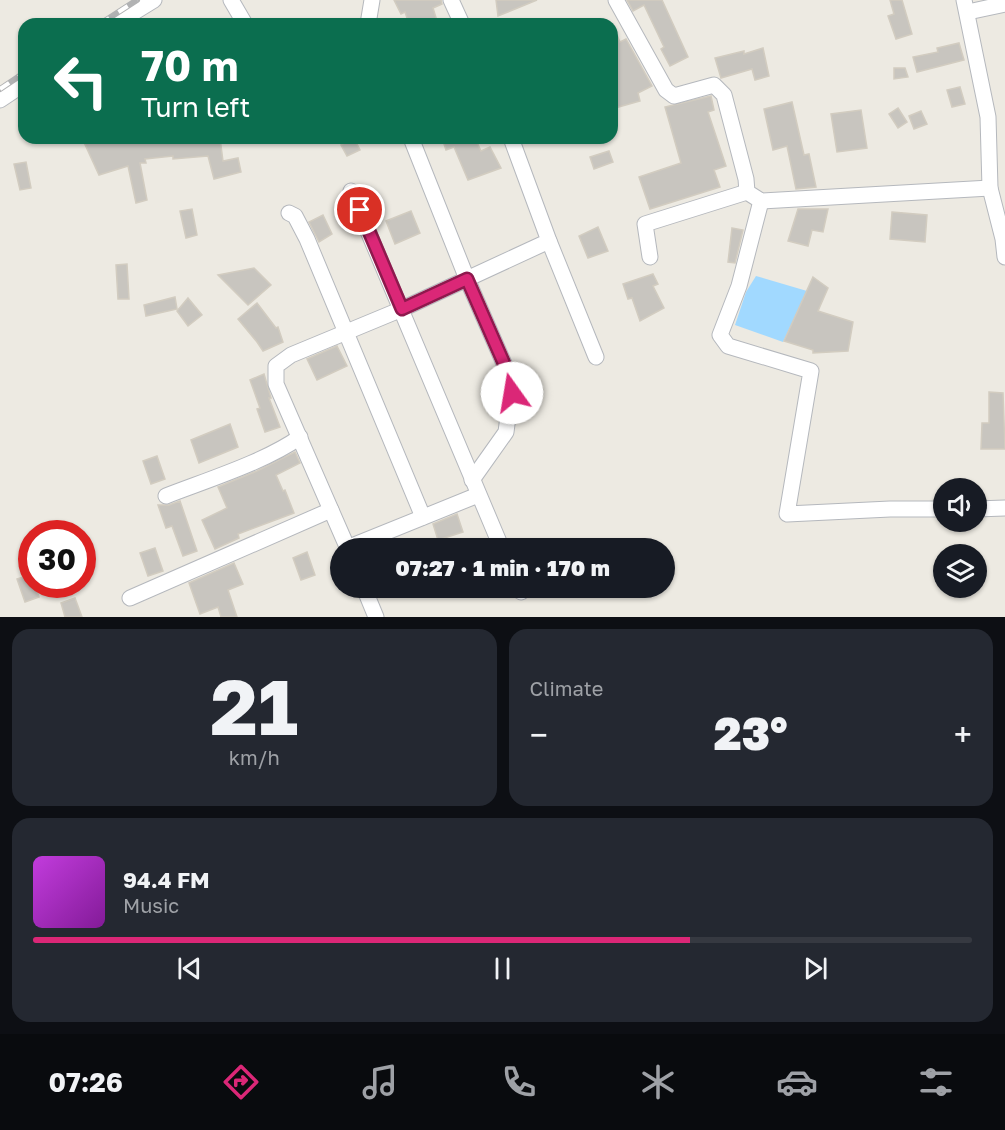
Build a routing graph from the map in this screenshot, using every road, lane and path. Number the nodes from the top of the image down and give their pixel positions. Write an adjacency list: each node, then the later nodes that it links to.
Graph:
1 (154, 0): 8 (street)
2 (231, 0): 9 (street)
3 (372, 0): 10 (street)
4 (451, 0): 11 (street)
5 (615, 0): 18 (street)
6 (1005, 4): 7 (street)
7 (966, 6): 16 (street)
8 (125, 18)
9 (241, 18)
10 (369, 18)
11 (459, 18)
12 (18, 88): 13 (street)
13 (0, 100)
14 (413, 144): 24 (street)
15 (513, 144): 21 (street)
16 (990, 188): 19 (street); 23 (street)
17 (351, 191): 25 (street)
18 (747, 192): 19 (street); 22 (street)
19 (761, 201): 34 (street)
20 (289, 213): 26 (street)
21 (549, 241): 24 (street); 27 (street)
22 (650, 257)
23 (1005, 257)
24 (467, 279): 25 (street); 29 (street)
25 (402, 309): 26 (street); 29 (street)
26 (344, 332): 28 (street); 36 (street)
27 (596, 357)
28 (300, 437): 31 (street); 35 (street)
29 (472, 480): 30 (street)
30 (478, 495): 36 (street); 39 (street)
31 (166, 496)
32 (987, 508): 33 (street)
33 (1005, 508)
34 (933, 509)
35 (331, 510): 37 (street); 40 (street)
36 (423, 517): 38 (street)
37 (343, 538)
38 (372, 538)
39 (497, 538)
40 (130, 598)
41 (368, 598): 42 (street)
42 (376, 617)

